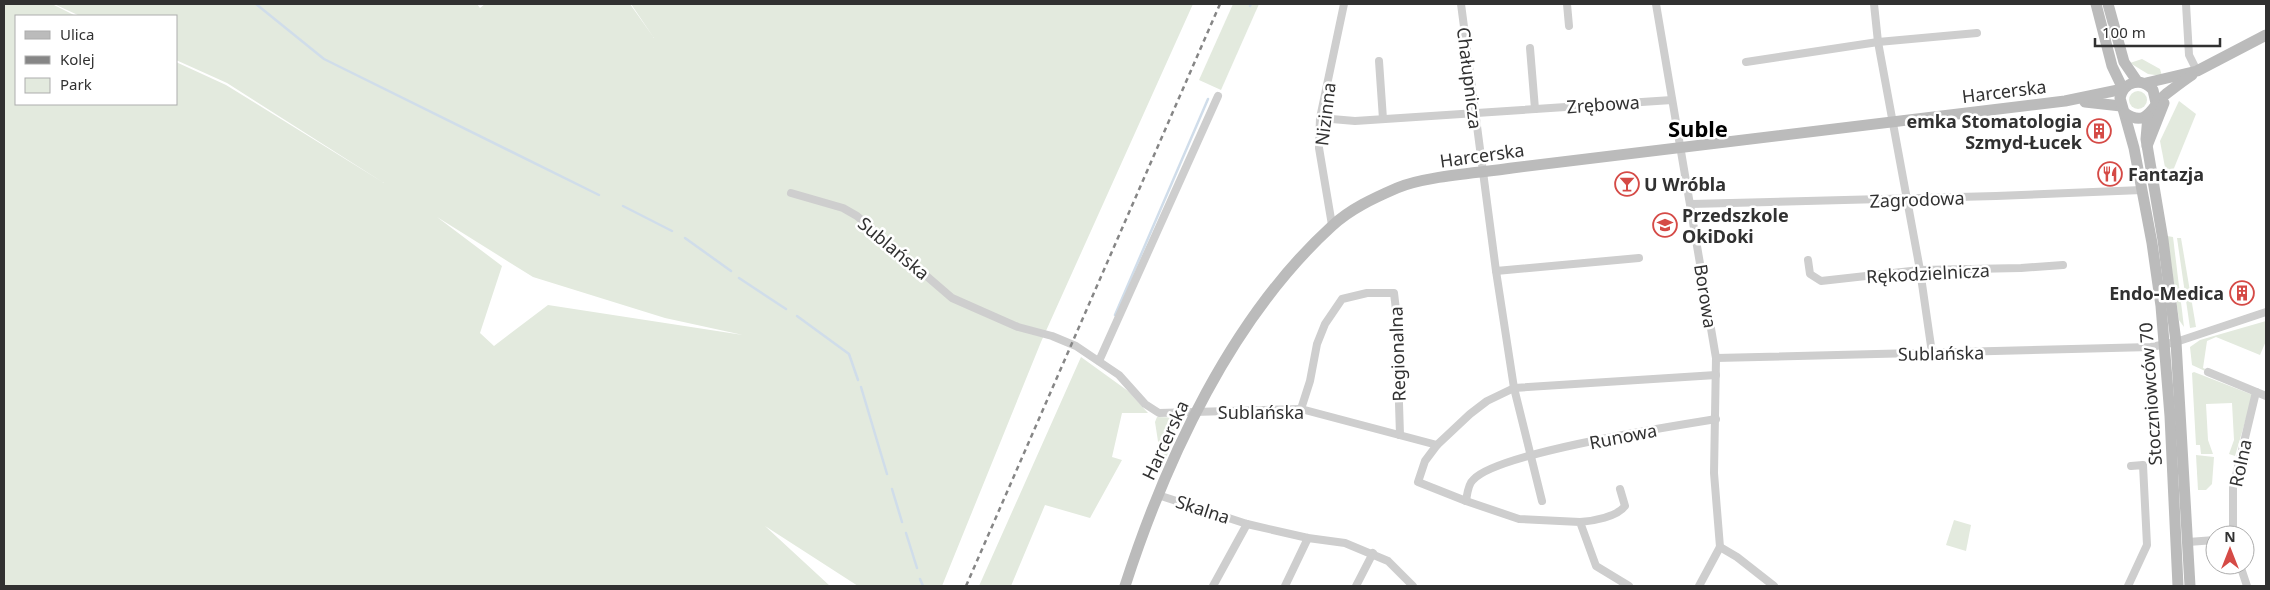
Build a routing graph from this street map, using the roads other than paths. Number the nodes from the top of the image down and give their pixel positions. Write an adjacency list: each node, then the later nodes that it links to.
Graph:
1 (1344, 4): 30 (street, Nizinna)
2 (1461, 4): 28 (street, Chałupnicza)
3 (1567, 4): 9 (street)
4 (1656, 4): 23 (street, Borowa)
5 (1874, 4): 12 (street)
6 (2096, 4): 16 (street)
7 (2108, 4): 18 (street)
8 (2186, 4): 17 (street)
9 (1569, 26)
10 (1977, 33): 12 (street)
11 (2266, 35): 17 (street)
12 (1878, 42): 15 (street); 32 (street)
13 (1530, 48): 26 (street)
14 (1380, 61): 31 (street)
15 (1746, 62)
16 (2112, 66): 19 (street); 21 (street)
17 (2197, 70): 18 (street); 20 (street)
18 (2142, 82): 19 (street); 25 (street)
19 (2122, 89): 21 (street, Harcerska); 27 (street)
20 (2172, 90): 25 (street); 33 (street)
21 (2099, 94): 24 (street, Harcerska)
22 (1218, 96): 50 (street)
23 (1672, 100): 26 (street, Zrębowa); 34 (street, Borowa)
24 (2065, 101): 27 (street, Harcerska); 32 (street, Harcerska)
25 (2156, 103): 29 (street)
26 (1535, 109): 28 (street, Zrębowa)
27 (2123, 110): 29 (street); 36 (street, Stoczniowców 70)
28 (1475, 112): 31 (street, Zrębowa); 35 (street, Chałupnicza)
29 (2148, 116): 33 (street, Stoczniowców 70)
30 (1320, 118): 31 (street, Zrębowa); 40 (street, Nizinna)
31 (1383, 119)
32 (1893, 122): 34 (street, Harcerska); 38 (street)
33 (2147, 146): 47 (street, Stoczniowców 70)
34 (1681, 148): 35 (street, Harcerska); 39 (street, Borowa)
35 (1482, 173): 40 (street, Harcerska); 45 (street, Chałupnicza)
36 (2142, 190): 38 (street, Zagrodowa); 47 (street, Stoczniowców 70)
37 (791, 194): 50 (street, Sublańska)
38 (1908, 199): 39 (street, Zagrodowa); 44 (street)
39 (1691, 204): 49 (street, Borowa)
40 (1332, 226): 57 (street, Harcerska)
41 (1639, 258): 45 (street)
42 (1808, 260): 44 (street, Rękodzielnicza)
43 (2063, 265): 44 (street, Rękodzielnicza)
44 (1920, 270): 48 (street)
45 (1496, 271): 53 (street, Chałupnicza)
46 (2266, 312): 47 (street, Sublańska)
47 (2171, 343): 48 (street, Sublańska); 72 (street, Stoczniowców 70); 84 (street, Stoczniowców 70)
48 (1932, 353): 49 (street, Sublańska)
49 (1716, 358): 52 (street, Borowa)
50 (1099, 361): 57 (street, Sublańska)
51 (2208, 372): 54 (street)
52 (1716, 375): 53 (street); 58 (street, Borowa)
53 (1514, 388): 60 (street); 61 (street)
54 (2256, 392): 55 (street); 69 (street, Rolna)
55 (2266, 396)
56 (1301, 409): 57 (street, Sublańska); 59 (street, Sublańska); 59 (street, Regionalna)
57 (1198, 412): 64 (street, Harcerska)
58 (1716, 419): 61 (street, Runowa); 73 (street, Borowa)
59 (1400, 435): 60 (street, Sublańska)
60 (1437, 445): 66 (street)
61 (1531, 454): 65 (street); 66 (street, Runowa)
62 (2131, 466): 83 (street)
63 (1620, 489): 67 (street)
64 (1158, 495): 68 (street, Skalna); 75 (street, Harcerska)
65 (1542, 501)
66 (1466, 502): 67 (street)
67 (1580, 522): 80 (street)
68 (1247, 524): 70 (street, Skalna); 76 (street, Skalna)
69 (2233, 525)
70 (1308, 538): 74 (street, Skalna); 77 (street)
71 (2205, 541): 72 (street)
72 (2188, 542): 85 (street, Stoczniowców 70)
73 (1720, 547): 81 (street); 82 (street)
74 (1372, 553): 78 (street); 79 (street, Skalna)
75 (1125, 586)
76 (1213, 586)
77 (1285, 586)
78 (1356, 586)
79 (1413, 586)
80 (1629, 586)
81 (1700, 586)
82 (1774, 586)
83 (2128, 586)
84 (2178, 586)
85 (2190, 586)

